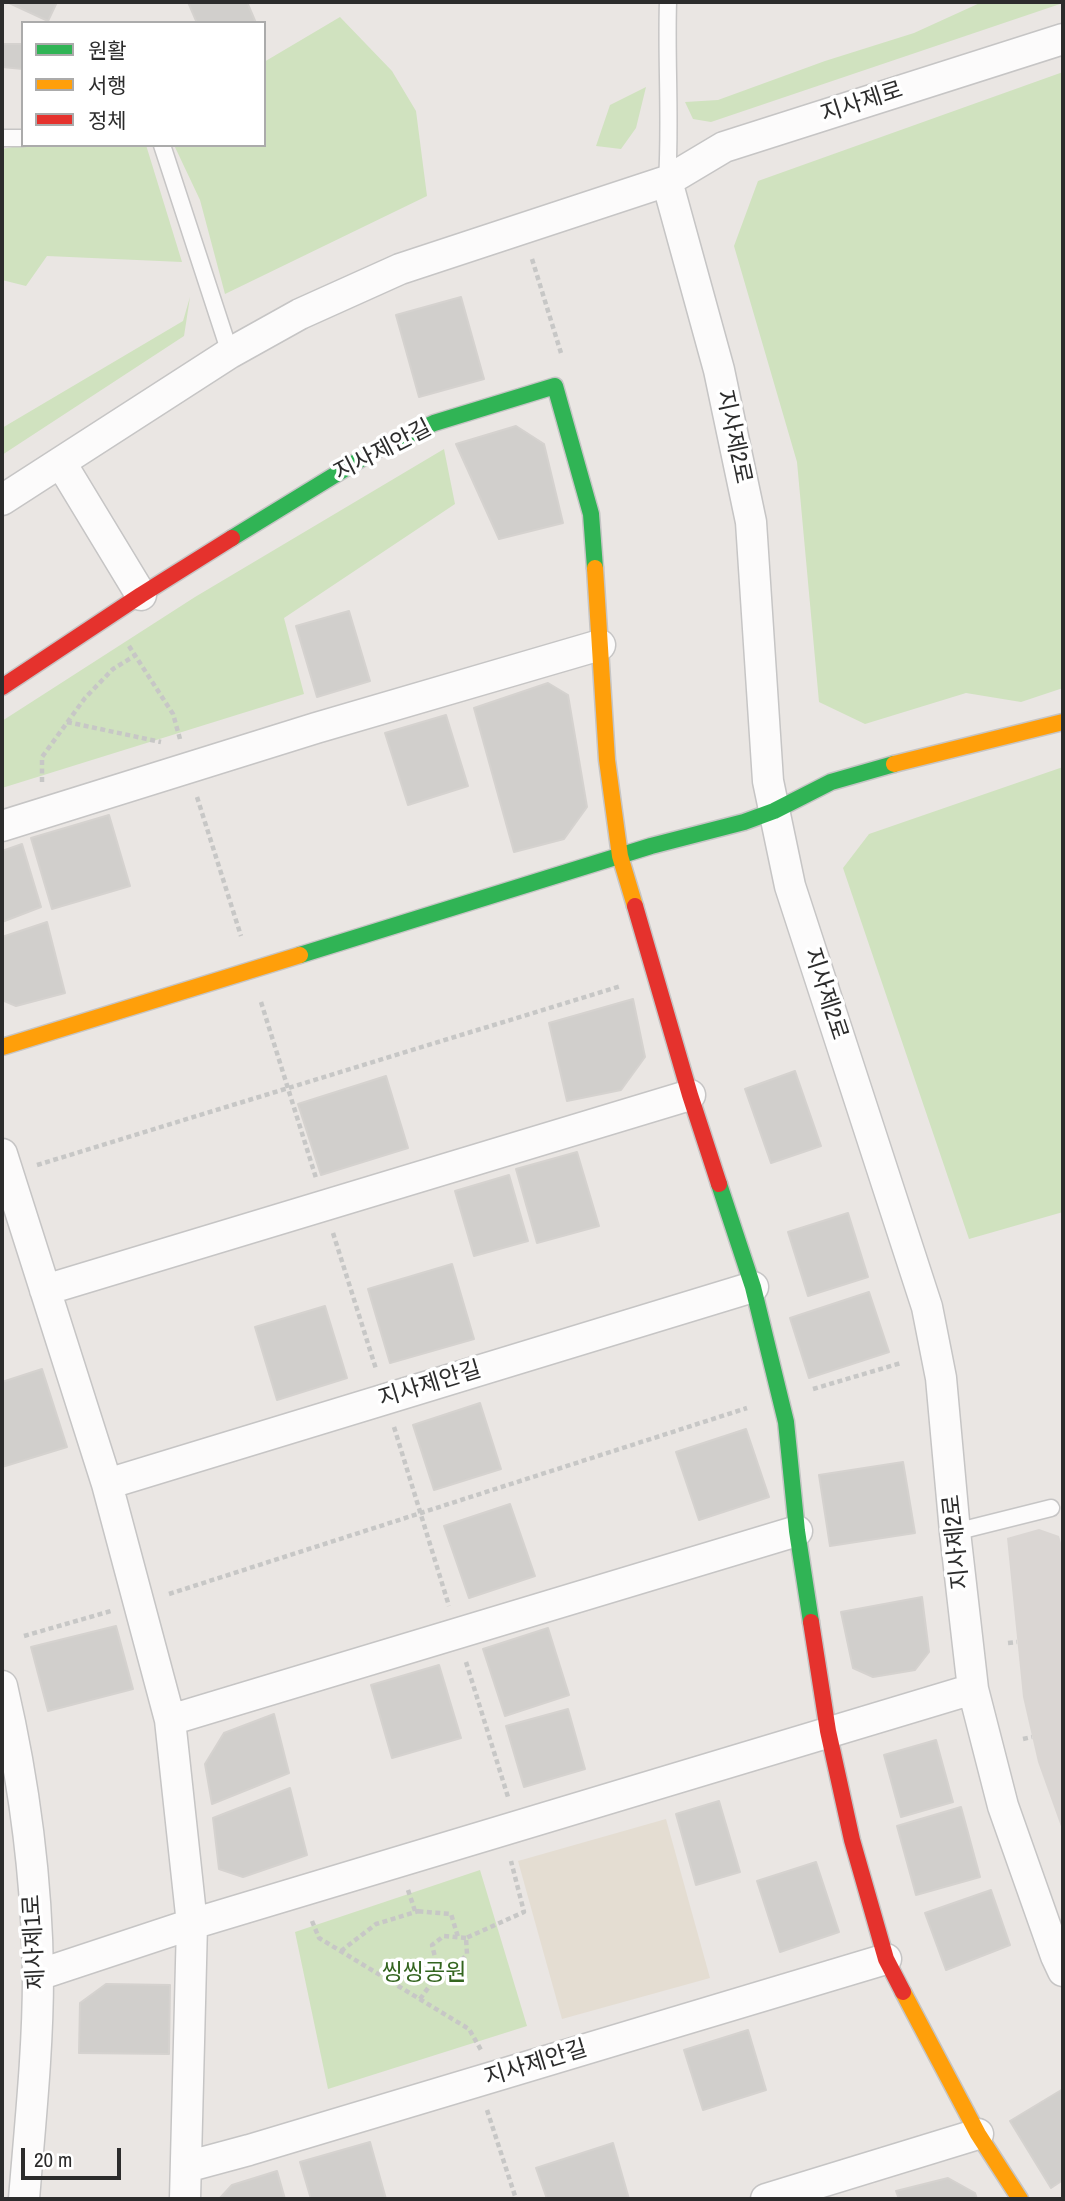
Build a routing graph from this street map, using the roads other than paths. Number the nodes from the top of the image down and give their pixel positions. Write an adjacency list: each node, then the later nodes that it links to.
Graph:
1 (668, 2): 6 (lane, 지사제2로)
2 (1063, 39): 6 (street, 지사제로)
3 (2, 138): 4 (lane)
4 (21, 138)
5 (163, 147): 7 (lane)
6 (667, 181): 7 (street, 지사제로); 14 (street, 지사제2로)
7 (230, 353): 8 (street, 지사제로)
8 (61, 463): 9 (street, 지사제로); 10 (street)
9 (2, 500)
10 (141, 595): 11 (street, 지사제안길); 12 (street, 지사제안길)
11 (600, 645): 15 (street); 16 (street, 지사제안길)
12 (2, 687)
13 (1063, 722): 14 (street)
14 (773, 811): 16 (street); 25 (street, 지사제2로)
15 (2, 825)
16 (620, 856): 17 (street); 18 (street, 지사제안길)
17 (2, 1047)
18 (690, 1095): 20 (street, 지사제안길); 21 (street)
19 (2, 1154): 21 (street)
20 (753, 1287): 22 (street, 지사제안길); 24 (street, 지사제안길)
21 (45, 1290): 22 (street)
22 (107, 1484): 28 (street)
23 (1051, 1508): 25 (lane)
24 (797, 1531): 28 (street); 29 (street, 지사제안길)
25 (955, 1532): 27 (street, 지사제2로)
26 (2, 1686): 33 (street, 제사제1로)
27 (973, 1689): 29 (street); 32 (street, 지사제2로)
28 (170, 1720): 30 (street)
29 (828, 1731): 30 (street); 31 (street, 지사제안길)
30 (192, 1924): 33 (street); 35 (street)
31 (886, 1959): 34 (street, 지사제안길); 35 (street, 지사제안길)
32 (1063, 1971)
33 (38, 1975): 36 (street, 제사제1로)
34 (978, 2134): 38 (street); 39 (street, 지사제안길)
35 (186, 2167): 37 (street)
36 (24, 2199)
37 (185, 2199)
38 (766, 2199)
39 (1020, 2199)

